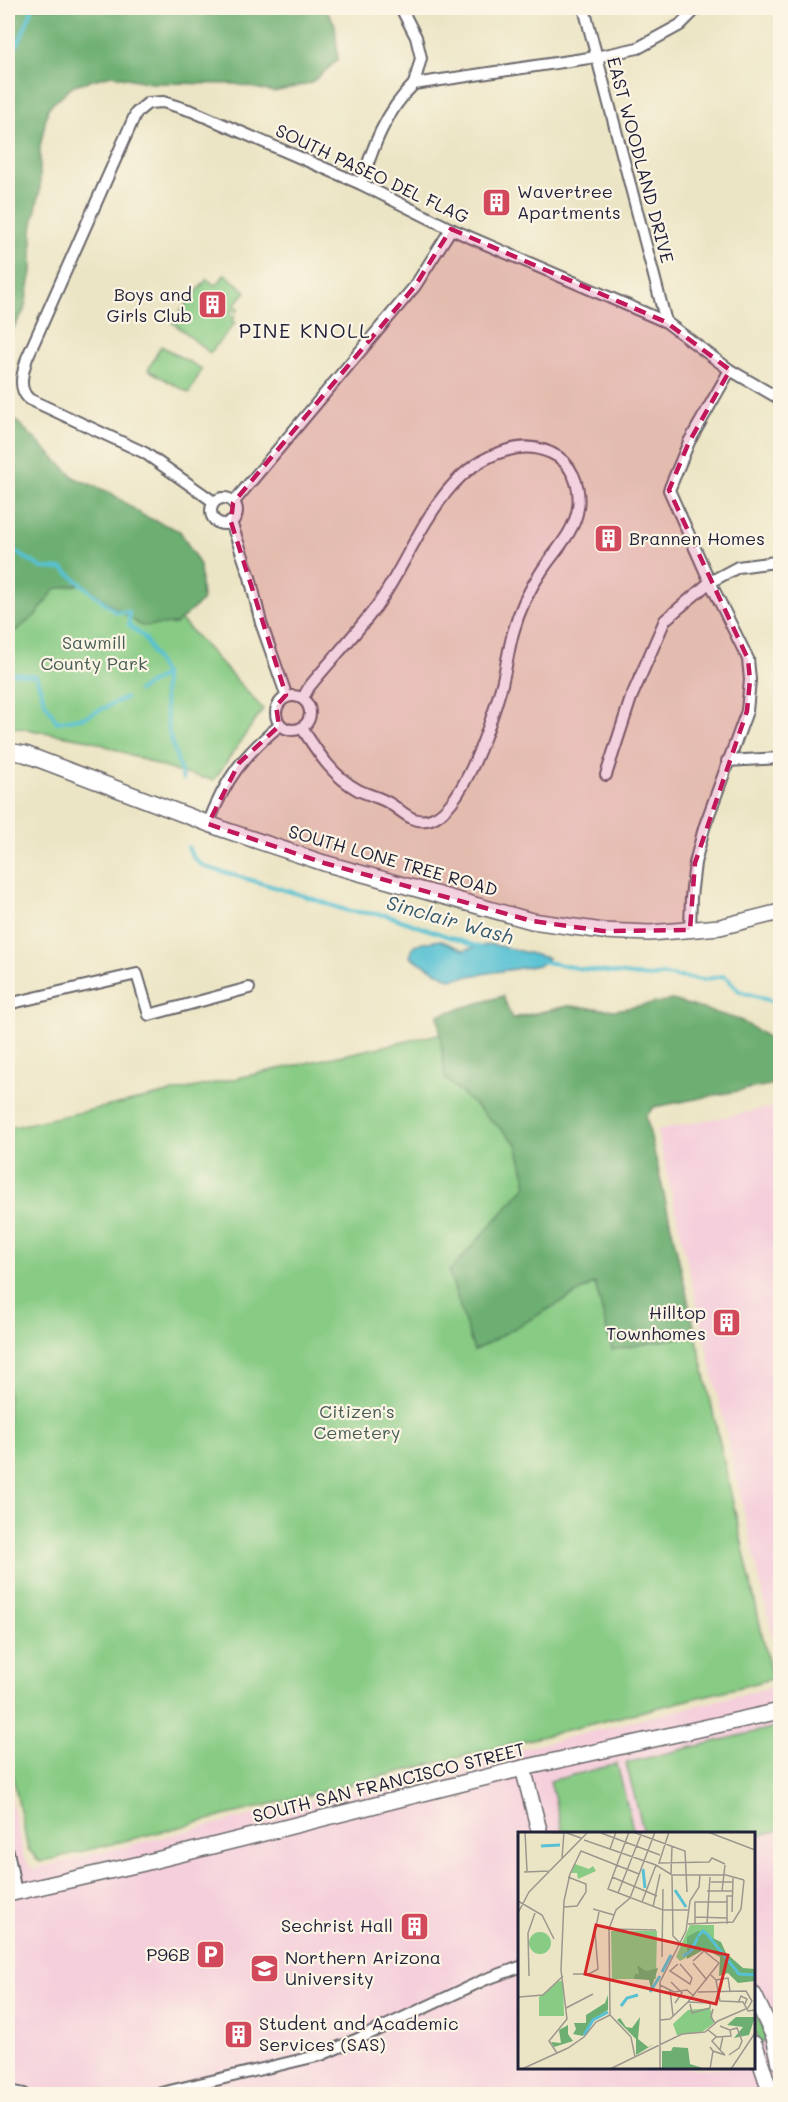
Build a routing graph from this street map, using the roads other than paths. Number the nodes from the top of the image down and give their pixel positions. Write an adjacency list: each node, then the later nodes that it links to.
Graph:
1 (401, 8): 5 (street)
2 (584, 8): 4 (street, EAST WOODLAND DRIVE)
3 (697, 8): 4 (street)
4 (596, 57): 5 (street); 8 (street, EAST WOODLAND DRIVE)
5 (414, 84): 6 (street)
6 (361, 184): 7 (street, SOUTH PASEO DEL FLAG); 11 (street, SOUTH PASEO DEL FLAG)
7 (451, 229): 8 (street, SOUTH PASEO DEL FLAG); 12 (street)
8 (666, 322): 9 (street, SOUTH PASEO DEL FLAG)
9 (730, 370): 10 (street, SOUTH PASEO DEL FLAG); 15 (street)
10 (780, 399)
11 (214, 502): 12 (street); 13 (street)
12 (233, 503): 13 (street)
13 (231, 522): 16 (street)
14 (780, 565): 15 (street)
15 (710, 582): 22 (street); 23 (street)
16 (287, 697): 17 (street); 18 (street)
17 (303, 698): 19 (street); 19 (street)
18 (280, 725): 19 (street); 24 (street)
19 (302, 728)
20 (8, 751): 24 (street, SOUTH LONE TREE ROAD)
21 (780, 758): 22 (street)
22 (727, 761): 26 (street)
23 (606, 775)
24 (208, 824): 26 (street, SOUTH LONE TREE ROAD)
25 (780, 912): 26 (street, SOUTH LONE TREE ROAD)
26 (690, 930)
27 (249, 988): 28 (street)
28 (8, 1004)
29 (780, 1711): 30 (street, SOUTH SAN FRANCISCO STREET)
30 (523, 1768): 31 (street); 33 (street, SOUTH SAN FRANCISCO STREET)
31 (540, 1832)
32 (8, 1851): 33 (street)
33 (12, 1893)
34 (518, 1967): 40 (street)
35 (755, 1999): 37 (street)
36 (755, 2048): 41 (street)
37 (780, 2063)
38 (8, 2091): 39 (street)
39 (24, 2094)
40 (157, 2094)
41 (771, 2094)

